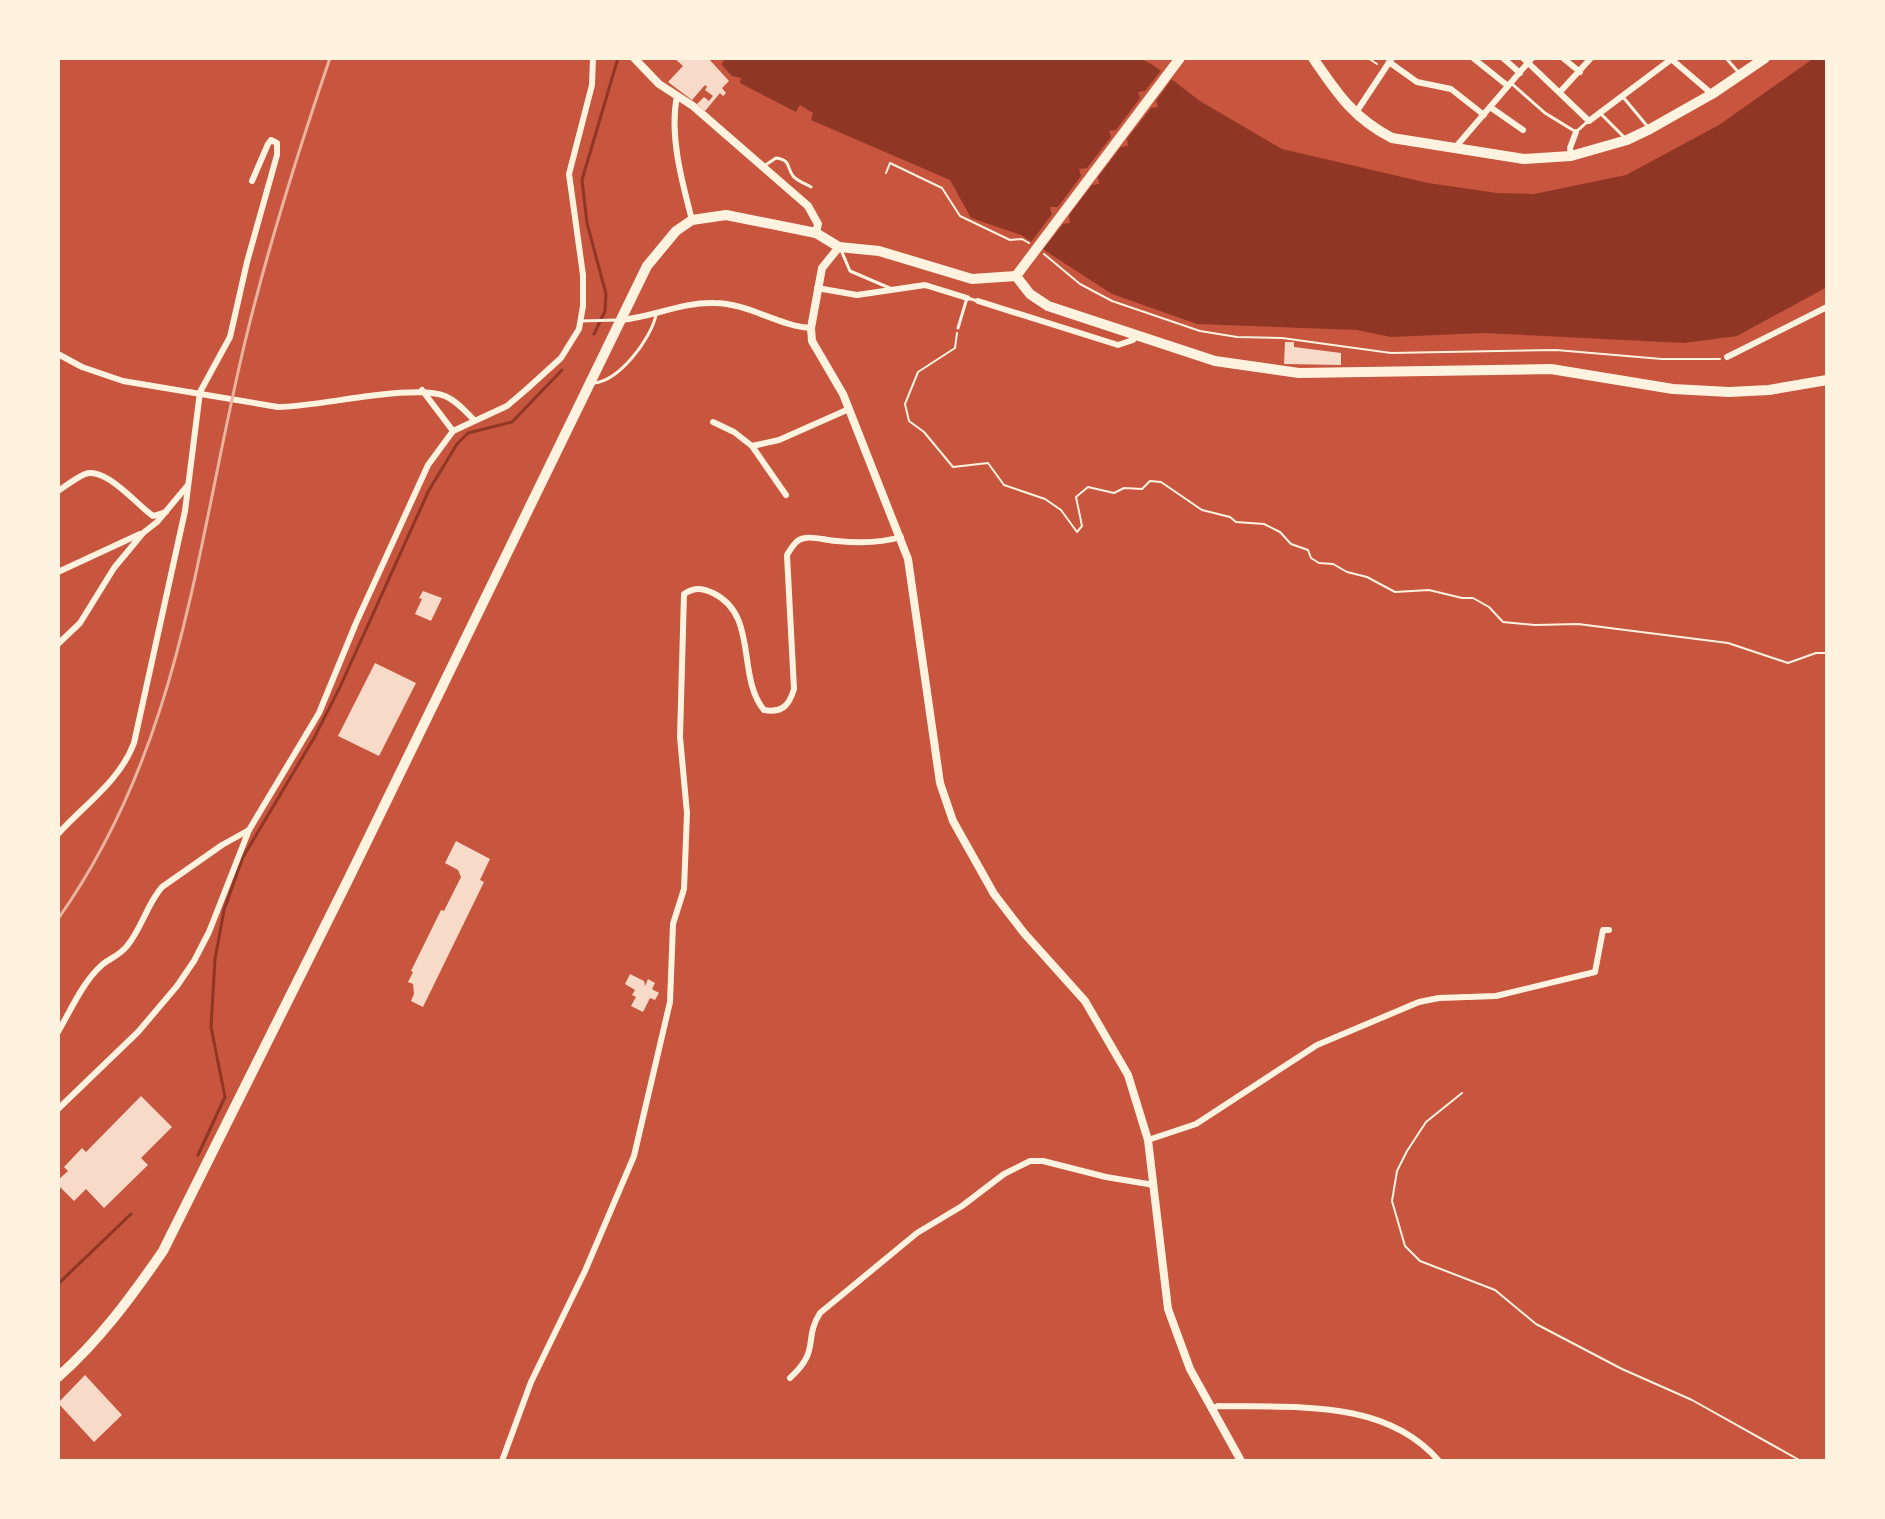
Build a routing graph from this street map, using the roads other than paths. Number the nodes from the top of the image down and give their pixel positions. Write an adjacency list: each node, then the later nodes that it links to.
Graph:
1 (593, 58): 47 (street)
2 (634, 58): 20 (street)
3 (1180, 58): 39 (main road)
4 (1313, 58): 24 (main road)
5 (1473, 58): 17 (street)
6 (1503, 58): 15 (street)
7 (1563, 58): 14 (street)
8 (1591, 58): 14 (street)
9 (1672, 58): 19 (street); 21 (street)
10 (1726, 58): 16 (lane)
11 (1765, 58): 16 (main road)
12 (1391, 59): 24 (street); 25 (street)
13 (1528, 60): 15 (street); 18 (street)
14 (1580, 72): 18 (street)
15 (1520, 73): 17 (street)
16 (1741, 75): 19 (main road)
17 (1510, 85): 22 (street); 29 (lane)
18 (1560, 92): 26 (street)
19 (1712, 94): 27 (main road)
20 (677, 96): 33 (street); 36 (street)
21 (1623, 97): 23 (street); 27 (lane)
22 (1490, 107): 25 (street); 28 (street)
23 (1600, 113): 26 (street); 30 (lane)
24 (1355, 114): 31 (main road)
25 (1484, 115): 31 (street)
26 (1589, 121): 29 (lane)
27 (1650, 129): 30 (main road)
28 (1523, 130)
29 (1576, 132): 32 (street)
30 (1627, 140): 32 (main road)
31 (1454, 149): 32 (main road)
32 (1571, 156)
33 (763, 167): 35 (lane); 37 (street)
34 (252, 181): 56 (street)
35 (811, 187)
36 (692, 220): 37 (main road); 46 (main road)
37 (816, 233): 38 (main road)
38 (839, 247): 39 (main road); 40 (street); 41 (lane)
39 (1016, 276): 50 (main road)
40 (817, 288): 41 (street); 48 (street)
41 (895, 290): 42 (street)
42 (967, 298): 43 (lane); 49 (lane)
43 (978, 301): 50 (street)
44 (1827, 307): 52 (street)
45 (656, 315): 46 (street); 48 (street); 54 (lane)
46 (621, 320): 47 (lane); 54 (main road)
47 (581, 321): 58 (street)
48 (811, 328): 57 (street)
49 (958, 328)
50 (1137, 335): 53 (main road)
51 (58, 354): 56 (street)
52 (1727, 357)
53 (1827, 380)
54 (590, 383): 77 (main road)
55 (422, 390): 56 (street); 58 (street); 60 (street)
56 (200, 392): 62 (street)
57 (849, 409): 61 (street); 67 (street)
58 (474, 420): 60 (street)
59 (713, 422): 61 (street)
60 (453, 431): 70 (street)
61 (752, 446): 64 (street)
62 (188, 485): 65 (street); 71 (street)
63 (58, 491): 65 (street)
64 (786, 495)
65 (166, 512): 66 (street)
66 (143, 533): 68 (street); 69 (street)
67 (901, 537): 75 (street); 80 (street)
68 (58, 572)
69 (58, 644)
70 (249, 830): 73 (street); 74 (street)
71 (58, 834)
72 (1609, 930): 75 (street)
73 (58, 1032)
74 (58, 1109)
75 (1148, 1140): 76 (street)
76 (1154, 1185): 78 (street); 79 (street)
77 (58, 1377)
78 (790, 1378)
79 (1211, 1409): 81 (street); 82 (street)
80 (502, 1461)
81 (1241, 1461)
82 (1439, 1461)

